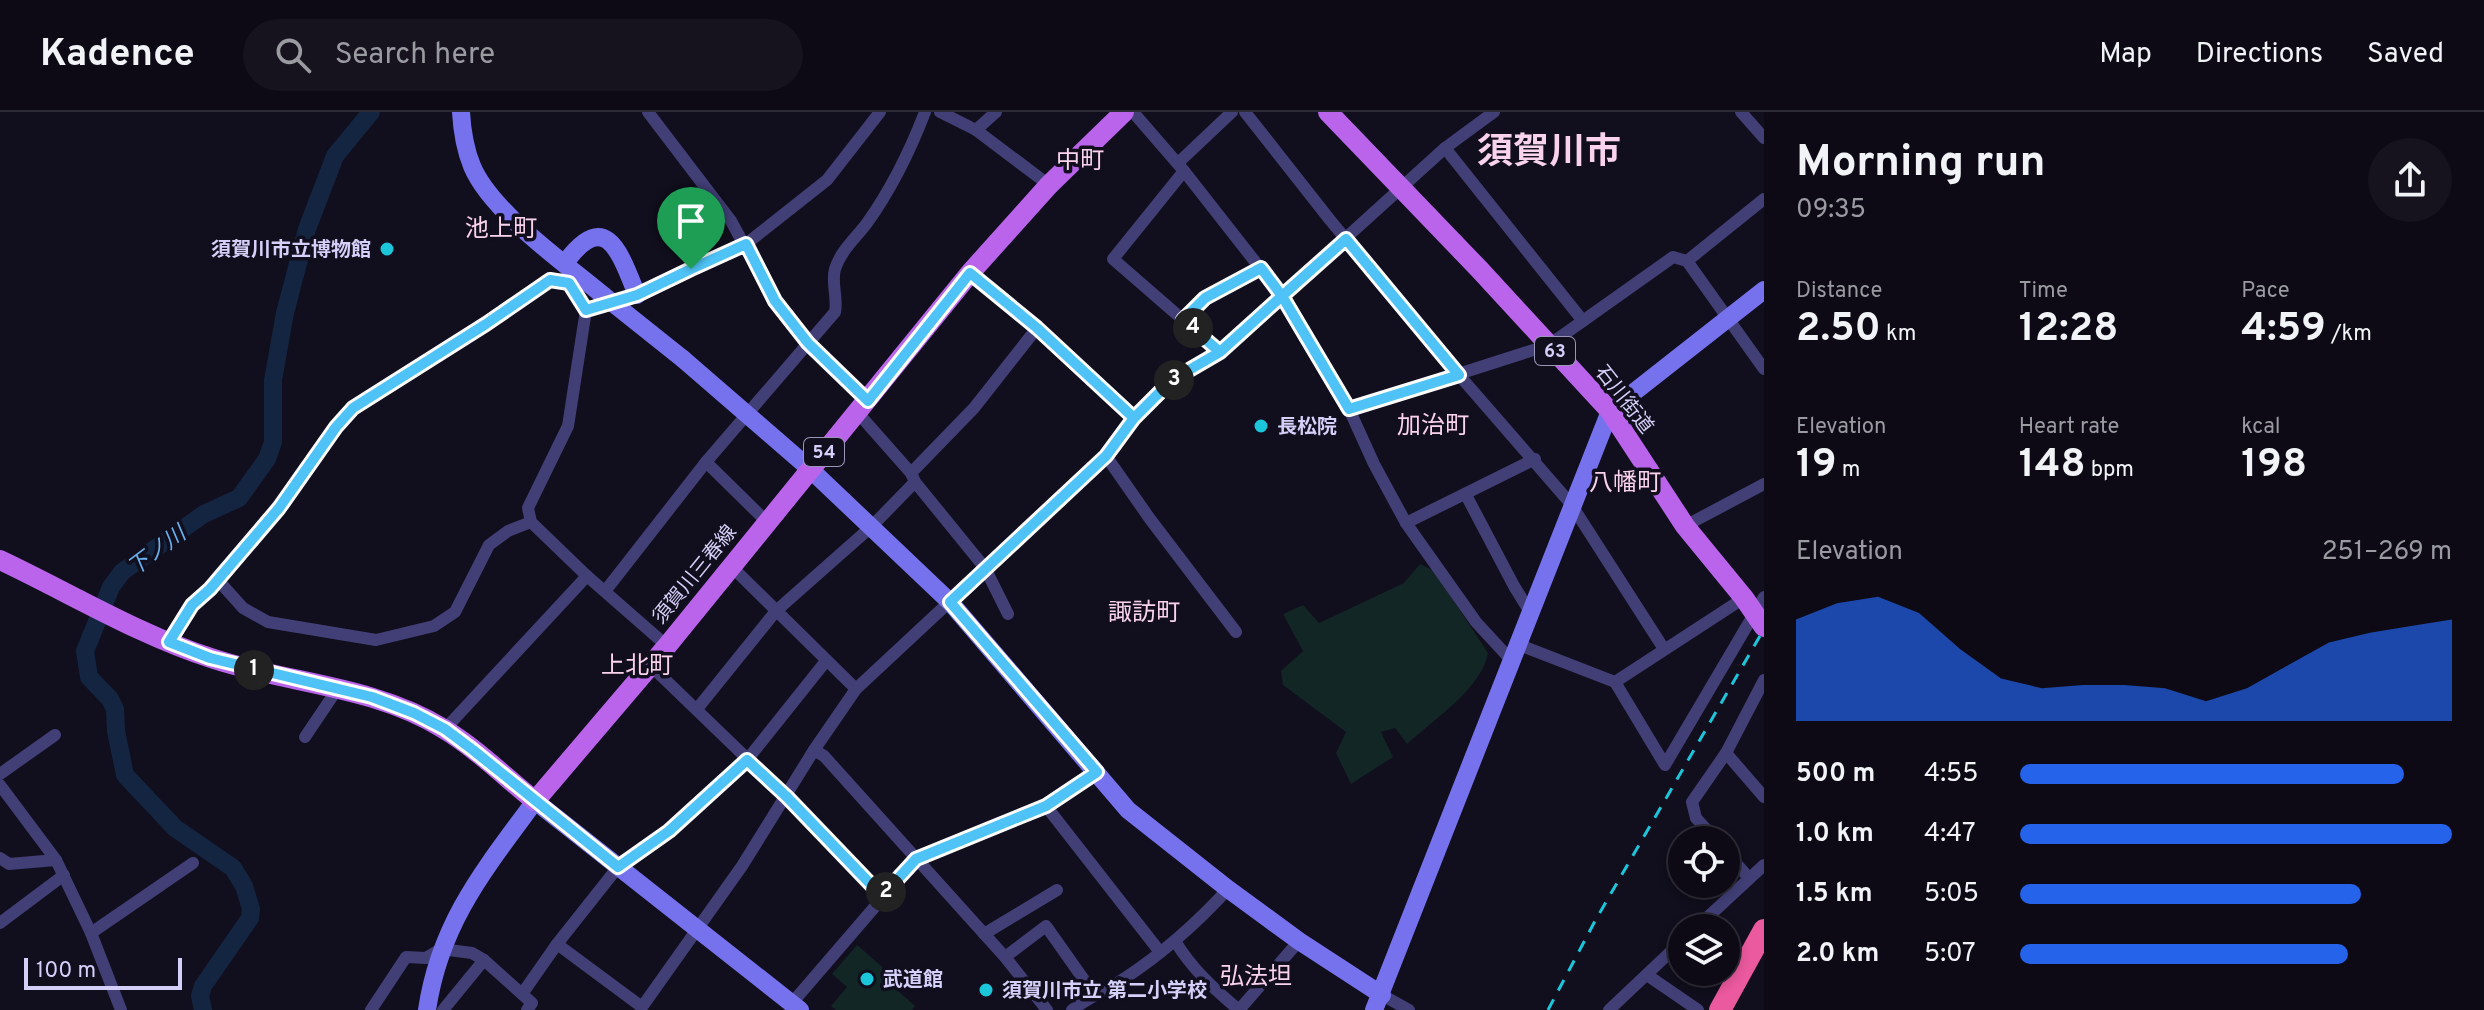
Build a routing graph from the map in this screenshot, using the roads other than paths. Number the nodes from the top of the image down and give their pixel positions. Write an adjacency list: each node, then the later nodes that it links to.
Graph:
1 (461, 112): 24 (street)
2 (648, 112): 22 (street)
3 (880, 112): 22 (street)
4 (925, 112): 35 (street)
5 (940, 112): 14 (street)
6 (996, 112): 14 (street)
7 (1124, 112): 18 (main road, 須賀川三春線 / 54)
8 (1133, 112): 17 (street)
9 (1232, 112): 17 (street)
10 (1245, 112): 21 (street)
11 (1328, 112): 19 (main road, 石川街道 / 63)
12 (1741, 112): 15 (street)
13 (1488, 114): 16 (street)
14 (976, 130): 18 (street)
15 (1764, 138)
16 (1445, 148): 19 (street); 33 (street)
17 (1181, 167): 25 (street); 32 (street)
18 (1049, 185): 26 (main road, 須賀川三春線 / 54)
19 (1402, 188): 21 (street); 36 (main road, 石川街道 / 63)
20 (1764, 199): 23 (street)
21 (1346, 239): 29 (street); 39 (street)
22 (746, 244): 28 (street); 35 (street)
23 (1687, 261): 31 (street); 33 (street)
24 (565, 263): 28 (street); 43 (street, bridge)
25 (1261, 268): 29 (street); 32 (street)
26 (970, 273): 34 (street); 40 (main road, 須賀川三春線 / 54)
27 (1764, 290): 31 (street)
28 (637, 295): 30 (street)
29 (1282, 296): 37 (street); 41 (street)
30 (586, 310): 53 (street); 62 (street)
31 (1727, 317): 38 (street); 42 (street)
32 (1183, 320): 37 (street)
33 (1583, 321): 36 (street)
34 (1037, 328): 44 (street); 49 (street)
35 (808, 343): 40 (street); 43 (street)
36 (1549, 345): 39 (street); 42 (main road, 石川街道 / 63)
37 (1220, 352): 44 (street)
38 (1764, 369)
39 (1459, 375): 41 (street); 46 (street)
40 (863, 407): 48 (main road, 須賀川三春線 / 54); 49 (street)
41 (1349, 409): 55 (street)
42 (1610, 411): 52 (street); 56 (main road, 石川街道 / 63)
43 (747, 413): 47 (street); 48 (street)
44 (1134, 418): 45 (street)
45 (1106, 456): 60 (street); 69 (street)
46 (1535, 459): 51 (street); 52 (street)
47 (706, 462): 54 (street); 63 (street)
48 (810, 469): 54 (main road, 須賀川三春線 / 54); 57 (street)
49 (913, 478): 57 (street); 60 (street)
50 (1764, 484): 56 (street)
51 (1466, 495): 55 (street); 67 (street)
52 (1571, 504): 67 (street); 72 (street)
53 (531, 522): 61 (street); 62 (street)
54 (767, 522): 59 (main road, 須賀川三春線 / 54)
55 (1406, 523): 73 (street)
56 (1685, 526): 65 (main road, 石川街道 / 63)
57 (871, 527): 64 (street); 66 (street)
58 (0, 560): 70 (main road)
59 (731, 566): 66 (street); 71 (main road, 須賀川三春線 / 54)
60 (985, 568): 64 (street); 68 (street)
61 (587, 576): 63 (street); 81 (street)
62 (217, 579): 70 (street)
63 (606, 590): 71 (street)
64 (950, 602): 79 (street); 87 (street)
65 (1757, 609): 72 (street); 77 (street)
66 (776, 611): 74 (street); 80 (street)
67 (1530, 612): 73 (street)
68 (1008, 614)
69 (1236, 632)
70 (169, 642): 78 (main road)
71 (667, 646): 75 (main road, 須賀川三春線 / 54)
72 (1664, 649): 77 (street)
73 (1514, 652): 77 (street); 125 (street)
74 (826, 661): 79 (street); 86 (street)
75 (651, 666): 80 (street); 92 (main road, 須賀川三春線 / 54)
76 (1764, 680): 85 (street)
77 (1615, 682)
78 (338, 688): 81 (main road); 83 (street)
79 (856, 689): 84 (street)
80 (697, 709): 86 (street)
81 (445, 729): 92 (main road)
82 (55, 735): 88 (street)
83 (305, 737)
84 (814, 750): 90 (street); 96 (street)
85 (1726, 753): 91 (street); 94 (street)
86 (747, 760): 90 (street); 100 (street)
87 (1097, 772): 93 (street); 104 (street)
88 (0, 774)
89 (0, 785): 97 (street)
90 (787, 797): 106 (street); 109 (street)
91 (1764, 797)
92 (535, 801): 100 (street); 116 (street)
93 (1046, 806): 96 (street); 117 (street)
94 (1703, 826)
95 (0, 858): 97 (street)
96 (916, 859): 106 (street); 112 (street)
97 (56, 860): 102 (street)
98 (193, 863): 111 (street)
99 (1764, 865): 103 (street)
100 (618, 867): 109 (street); 115 (street)
101 (1740, 868): 103 (street)
102 (64, 875): 108 (street); 111 (street)
103 (1749, 878): 107 (street)
104 (1228, 889): 113 (street); 114 (street)
105 (1057, 890): 112 (street)
106 (882, 896): 126 (street)
107 (1711, 914)
108 (0, 923)
109 (699, 929): 115 (street); 126 (street)
110 (1764, 930): 138 (highway)
111 (91, 933): 127 (street)
112 (984, 934): 119 (street)
113 (1175, 941): 117 (street); 134 (street)
114 (1299, 941): 125 (street); 134 (street)
115 (557, 944): 123 (street)
116 (441, 949): 120 (street); 128 (street); 129 (street)
117 (1160, 952): 124 (street)
118 (1668, 955): 122 (street)
119 (1005, 957): 124 (street); 132 (street)
120 (484, 960): 123 (street); 130 (street)
121 (1764, 961): 139 (highway)
122 (1647, 975): 136 (street); 137 (street)
123 (522, 994): 131 (street)
124 (1094, 994): 133 (street)
125 (1378, 1002): 135 (street)
126 (796, 1006)
127 (121, 1010)
128 (371, 1010)
129 (427, 1010)
130 (443, 1010)
131 (527, 1010)
132 (1047, 1010)
133 (1072, 1010)
134 (1239, 1010)
135 (1409, 1010)
136 (1609, 1010)
137 (1698, 1010)
138 (1720, 1010)
139 (1737, 1010)

